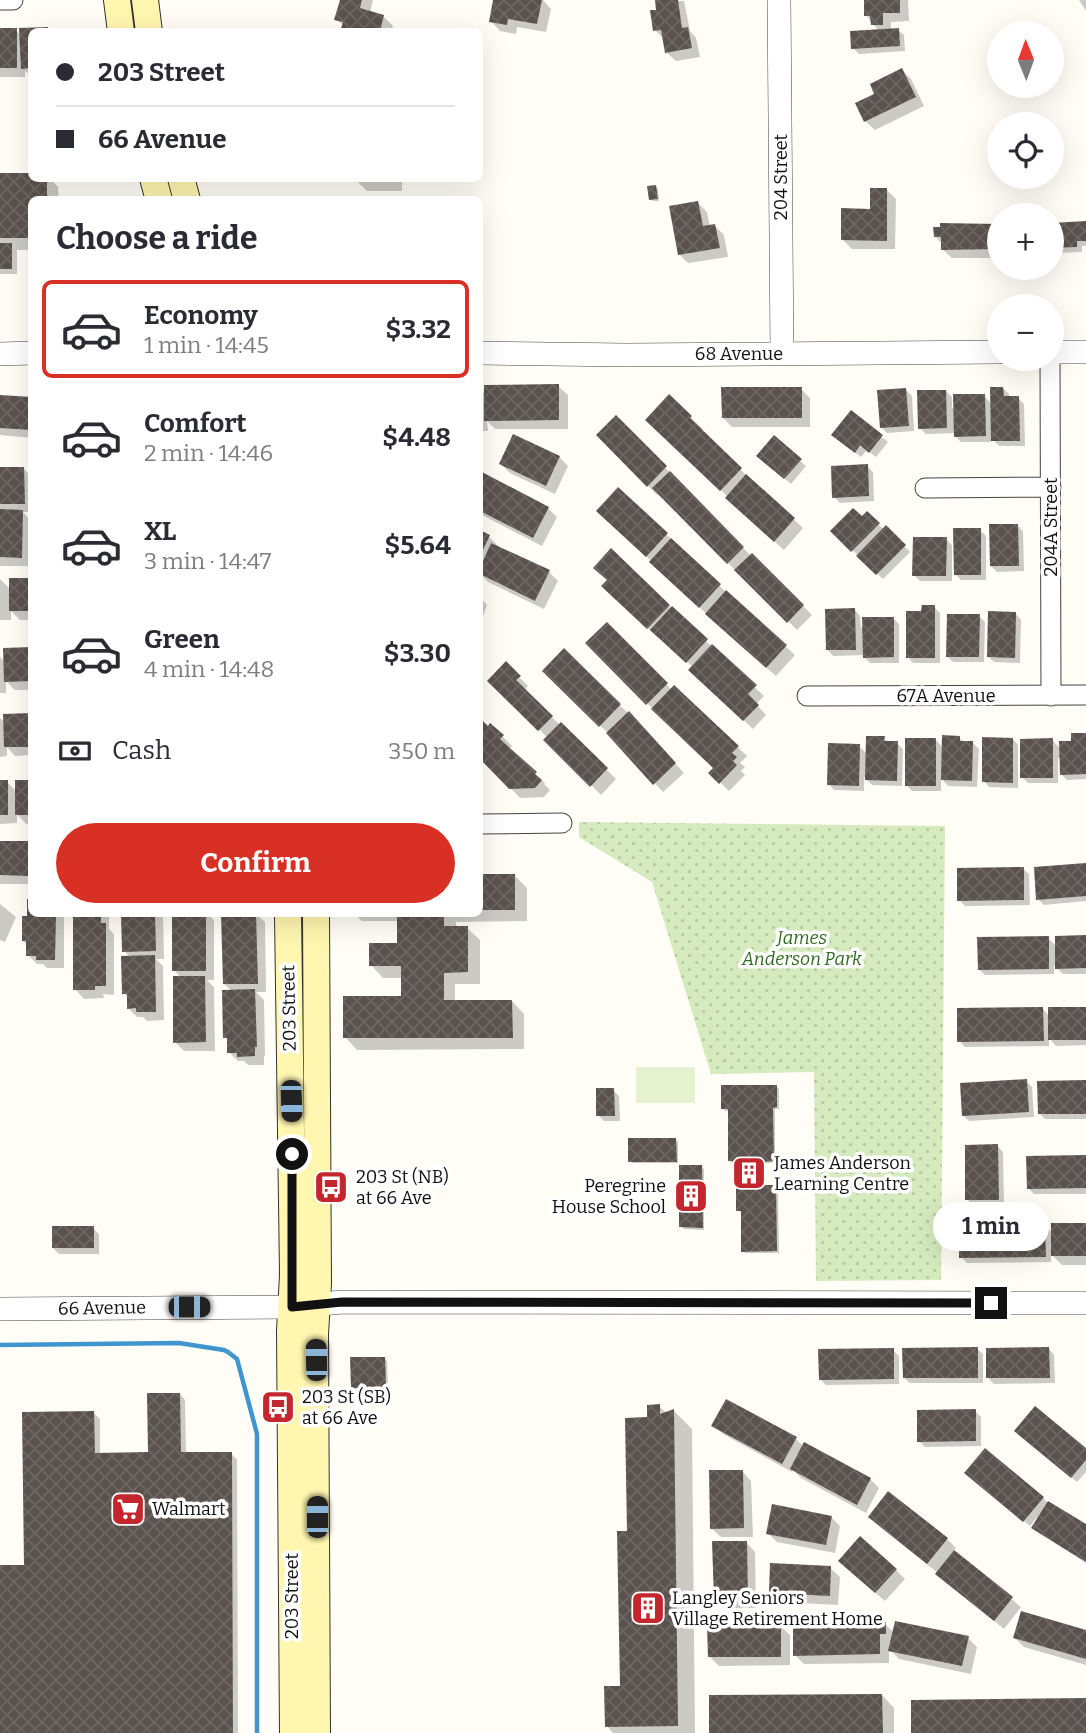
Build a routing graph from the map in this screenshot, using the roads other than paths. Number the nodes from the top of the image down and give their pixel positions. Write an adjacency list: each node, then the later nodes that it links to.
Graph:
1 (0, 0): 2 (street)
2 (13, 0)
3 (117, 0): 6 (main road)
4 (145, 0): 7 (main road)
5 (779, 0): 14 (street, 204 Street)
6 (120, 28)
7 (148, 28)
8 (987, 352): 14 (street, 68 Avenue)
9 (1064, 352): 10 (street)
10 (1086, 352)
11 (0, 354): 12 (street)
12 (28, 354)
13 (483, 354): 14 (street, 68 Avenue)
14 (782, 354)
15 (1050, 371): 16 (street, 204A Street)
16 (1051, 487): 17 (street); 20 (street, 204A Street)
17 (925, 488)
18 (1086, 695): 20 (street, 67A Avenue)
19 (807, 696): 20 (street, 67A Avenue)
20 (1052, 696)
21 (562, 823): 22 (street)
22 (483, 824)
23 (288, 917): 26 (main road, 203 Street)
24 (316, 917): 26 (main road, 203 Street)
25 (1086, 1303): 26 (street, 66 Avenue)
26 (304, 1305): 27 (street, 66 Avenue); 28 (main road, 203 Street); 29 (main road, 203 Street)
27 (0, 1309)
28 (293, 1733)
29 (317, 1733)

